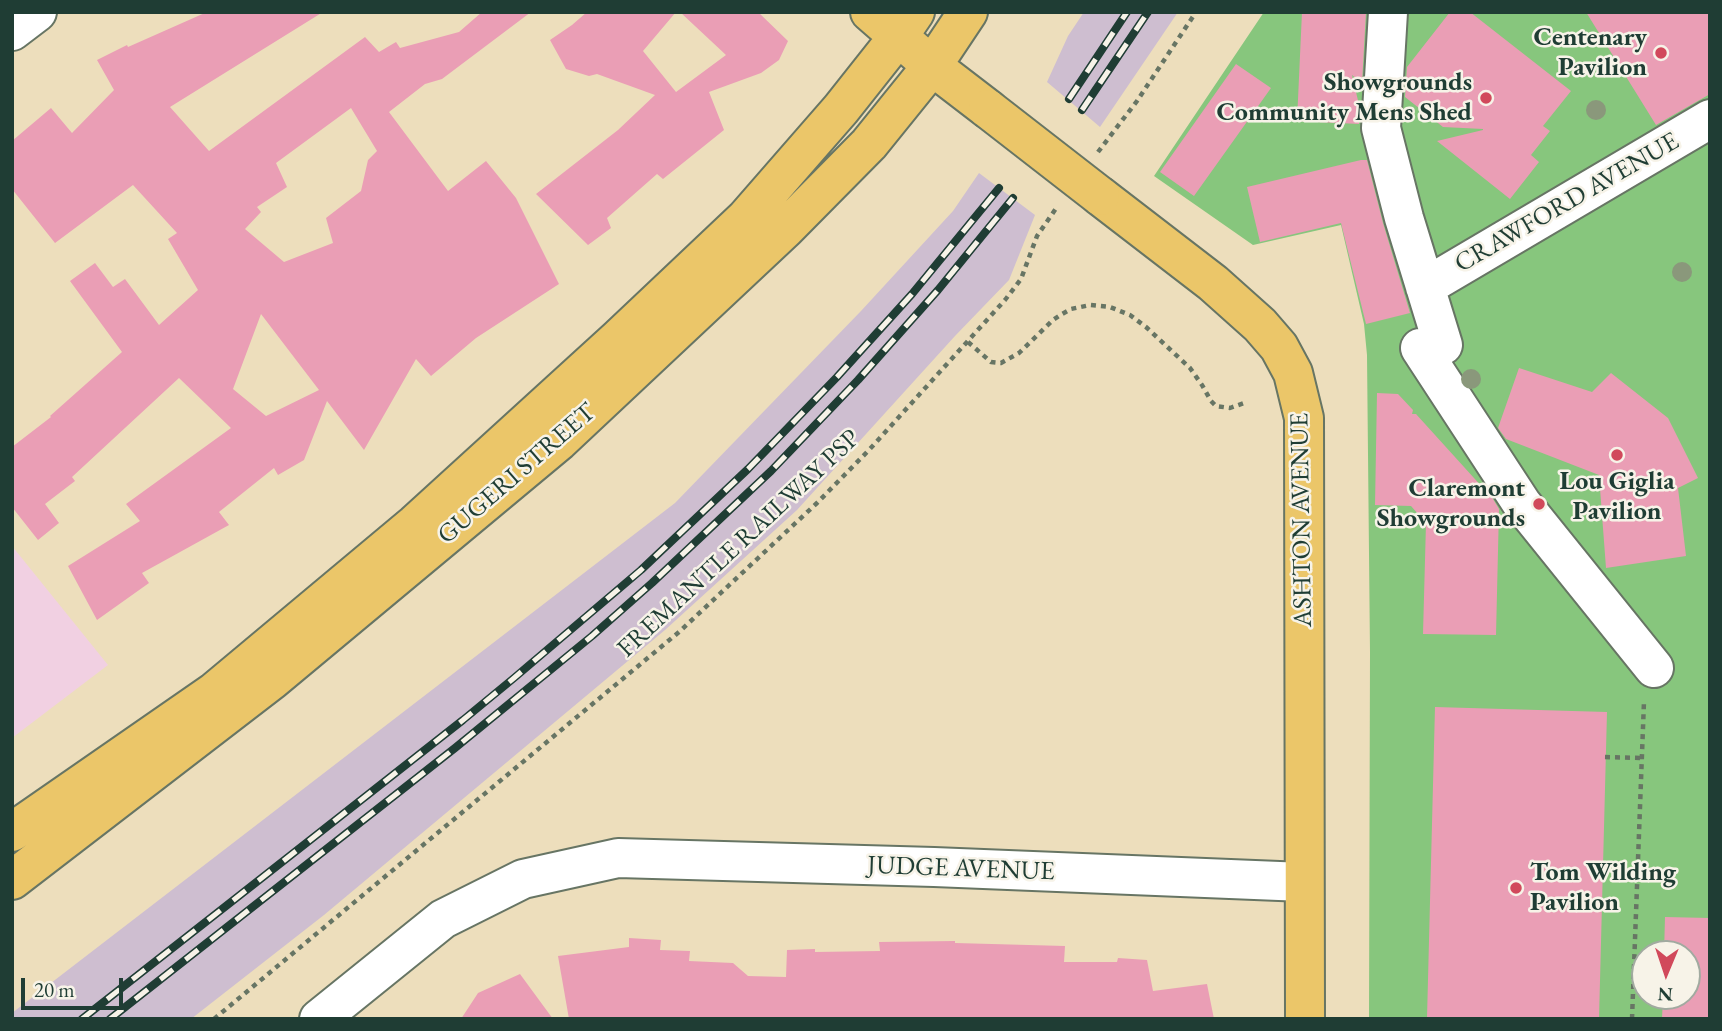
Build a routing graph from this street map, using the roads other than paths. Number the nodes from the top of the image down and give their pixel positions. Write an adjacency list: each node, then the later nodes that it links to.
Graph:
1 (37, 12): 5 (street)
2 (968, 12): 6 (main road, GUGERI STREET)
3 (1388, 12): 8 (street)
4 (895, 20): 6 (main road, ASHTON AVENUE); 10 (main road, GUGERI STREET)
5 (12, 31)
6 (932, 66): 11 (main road, GUGERI STREET); 12 (main road, ASHTON AVENUE, bridge)
7 (1710, 119): 8 (street, CRAWFORD AVENUE)
8 (1425, 287): 9 (street)
9 (1649, 681)
10 (12, 832)
11 (12, 880)
12 (1304, 883): 13 (street, JUDGE AVENUE); 14 (main road, ASHTON AVENUE)
13 (319, 1019)
14 (1305, 1019)

